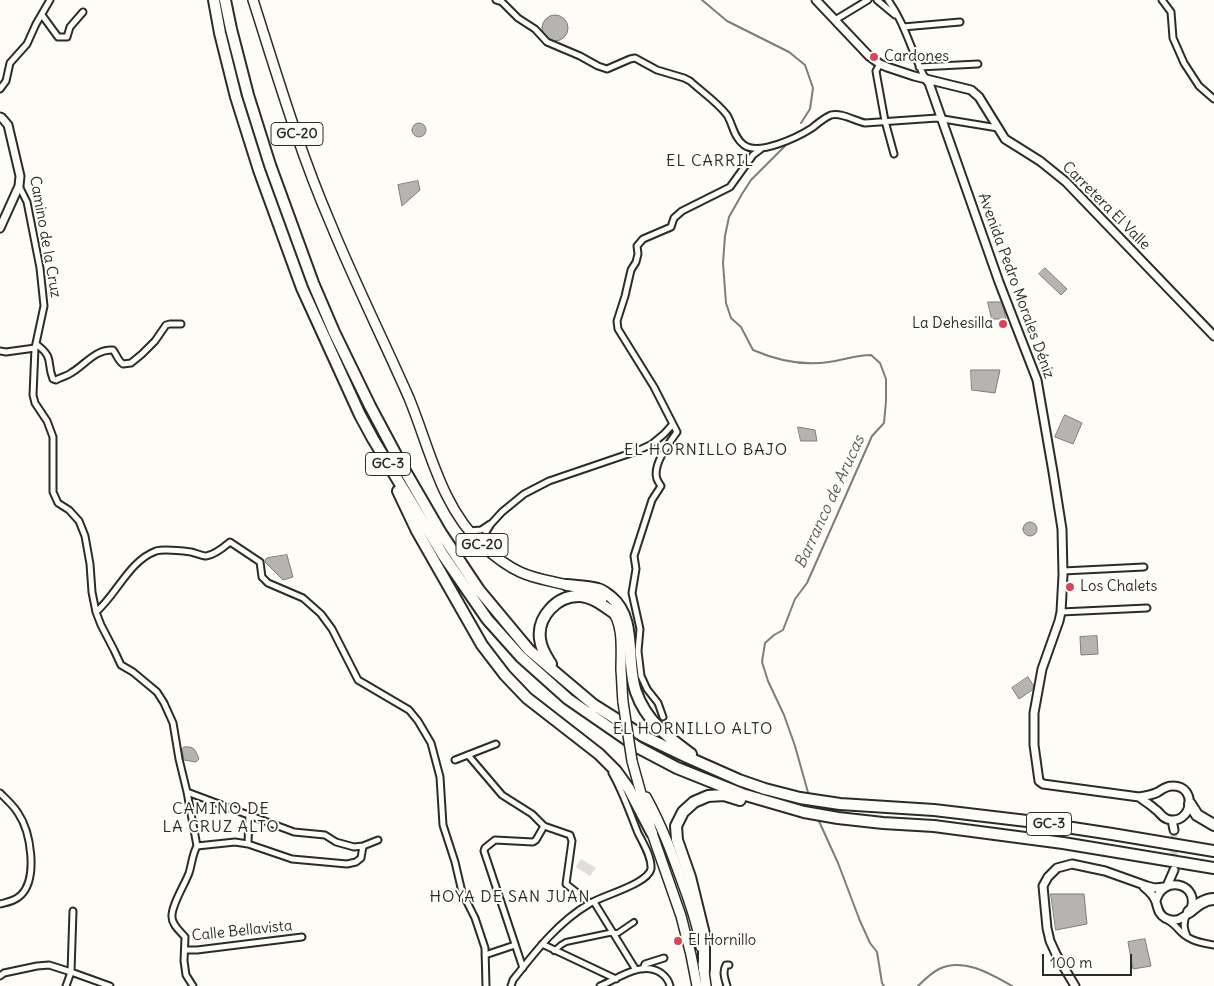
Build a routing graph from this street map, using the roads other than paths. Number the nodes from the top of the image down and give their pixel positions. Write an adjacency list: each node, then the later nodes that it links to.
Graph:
1 (50, 0): 12 (street)
2 (214, 0): 38 (highway, GC-3)
3 (225, 0): 49 (highway, GC-3)
4 (253, 0): 40 (main road, GC-20)
5 (496, 0): 29 (street)
6 (816, 0): 14 (street)
7 (868, 0): 14 (street)
8 (877, 0): 13 (street)
9 (888, 0): 13 (street)
10 (1162, 0): 24 (street)
11 (83, 12): 12 (street)
12 (42, 15): 22 (street)
13 (898, 17): 16 (street)
14 (835, 20): 17 (street)
15 (960, 22): 16 (street)
16 (903, 27): 19 (street)
17 (880, 64): 20 (street, Carretera El Valle); 27 (street)
18 (978, 64): 19 (street)
19 (919, 67): 20 (street)
20 (925, 78): 21 (street, Carretera El Valle); 23 (street, Avenida Pedro Morales Déniz)
21 (940, 82): 23 (street); 28 (street, Carretera El Valle)
22 (0, 89)
23 (932, 94): 26 (street, Avenida Pedro Morales Déniz)
24 (1214, 98)
25 (0, 117): 31 (street, Camino de la Cruz)
26 (942, 119): 27 (street); 28 (street); 43 (street, Avenida Pedro Morales Déniz)
27 (884, 121): 29 (street); 30 (street)
28 (998, 128): 34 (street, Carretera El Valle)
29 (761, 149): 37 (street)
30 (894, 154)
31 (20, 186): 32 (street); 35 (street, Camino de la Cruz)
32 (0, 228)
33 (181, 324): 35 (street)
34 (1214, 336)
35 (36, 346): 36 (street); 46 (street, Camino de la Cruz)
36 (0, 352)
37 (674, 424): 39 (street); 50 (street)
38 (373, 438): 53 (highway); 61 (highway, GC-3)
39 (491, 524): 40 (street); 41 (street)
40 (469, 531): 41 (main road, GC-20)
41 (482, 545): 44 (main road, GC-20)
42 (1144, 567): 43 (street)
43 (1063, 571): 47 (street, Avenida Pedro Morales Déniz)
44 (567, 585): 48 (main road, GC-20); 55 (highway)
45 (1147, 608): 47 (street)
46 (96, 612): 57 (street, Camino de la Cruz); 95 (street)
47 (1061, 612): 60 (street, Avenida Pedro Morales Déniz)
48 (614, 613): 49 (highway); 56 (main road, bridge)
49 (562, 678): 55 (highway, GC-3)
50 (663, 717)
51 (496, 744): 52 (street)
52 (468, 755): 54 (street); 67 (street)
53 (605, 759): 69 (highway); 81 (street)
54 (454, 760)
55 (706, 766): 74 (highway, GC-3)
56 (639, 784): 69 (main road); 101 (main road)
57 (187, 792): 64 (street); 72 (street, Camino de la Cruz)
58 (1159, 792): 60 (street); 62 (street); 63 (street)
59 (0, 793): 82 (street)
60 (1139, 797): 63 (street)
61 (743, 798): 75 (highway, GC-3); 101 (highway)
62 (1190, 804): 65 (street); 66 (highway)
63 (1157, 810): 65 (street)
64 (249, 814): 71 (street); 73 (street)
65 (1172, 820): 68 (street)
66 (1214, 825)
67 (544, 826): 81 (street); 91 (street)
68 (1174, 830)
69 (652, 833): 114 (main road)
70 (378, 840): 73 (street)
71 (248, 844): 72 (street); 73 (street)
72 (197, 846): 93 (street, Camino de la Cruz)
73 (363, 846)
74 (1214, 851)
75 (1214, 868)
76 (1141, 884): 78 (street); 80 (street); 117 (street)
77 (1180, 885): 78 (street); 78 (street); 84 (street)
78 (1165, 886): 80 (street)
79 (1214, 899): 84 (highway)
80 (1156, 901): 85 (street)
81 (592, 902): 87 (street); 90 (street)
82 (0, 904)
83 (73, 911): 102 (street)
84 (1188, 914): 85 (street); 89 (street)
85 (1167, 919): 89 (street)
86 (634, 922): 87 (street)
87 (614, 933): 94 (street); 100 (street)
88 (302, 937): 93 (street, Calle Bellavista)
89 (1187, 937): 92 (street)
90 (542, 944): 94 (street); 98 (street)
91 (515, 945): 95 (street); 98 (street)
92 (1214, 945)
93 (185, 950): 109 (street, Camino de la Cruz)
94 (554, 951): 103 (street)
95 (485, 955): 110 (street)
96 (664, 958): 99 (street)
97 (730, 965): 116 (street)
98 (523, 968): 111 (street)
99 (642, 969): 100 (street); 113 (street)
100 (636, 970): 105 (street)
101 (704, 970): 115 (main road)
102 (71, 972): 104 (street); 107 (street); 108 (street)
103 (608, 975): 105 (street); 106 (street)
104 (0, 976)
105 (616, 979): 106 (street)
106 (606, 984): 112 (street)
107 (66, 986)
108 (110, 986)
109 (193, 986)
110 (486, 986)
111 (511, 986)
112 (600, 986)
113 (670, 986)
114 (697, 986)
115 (706, 986)
116 (727, 986)
117 (1075, 986)

